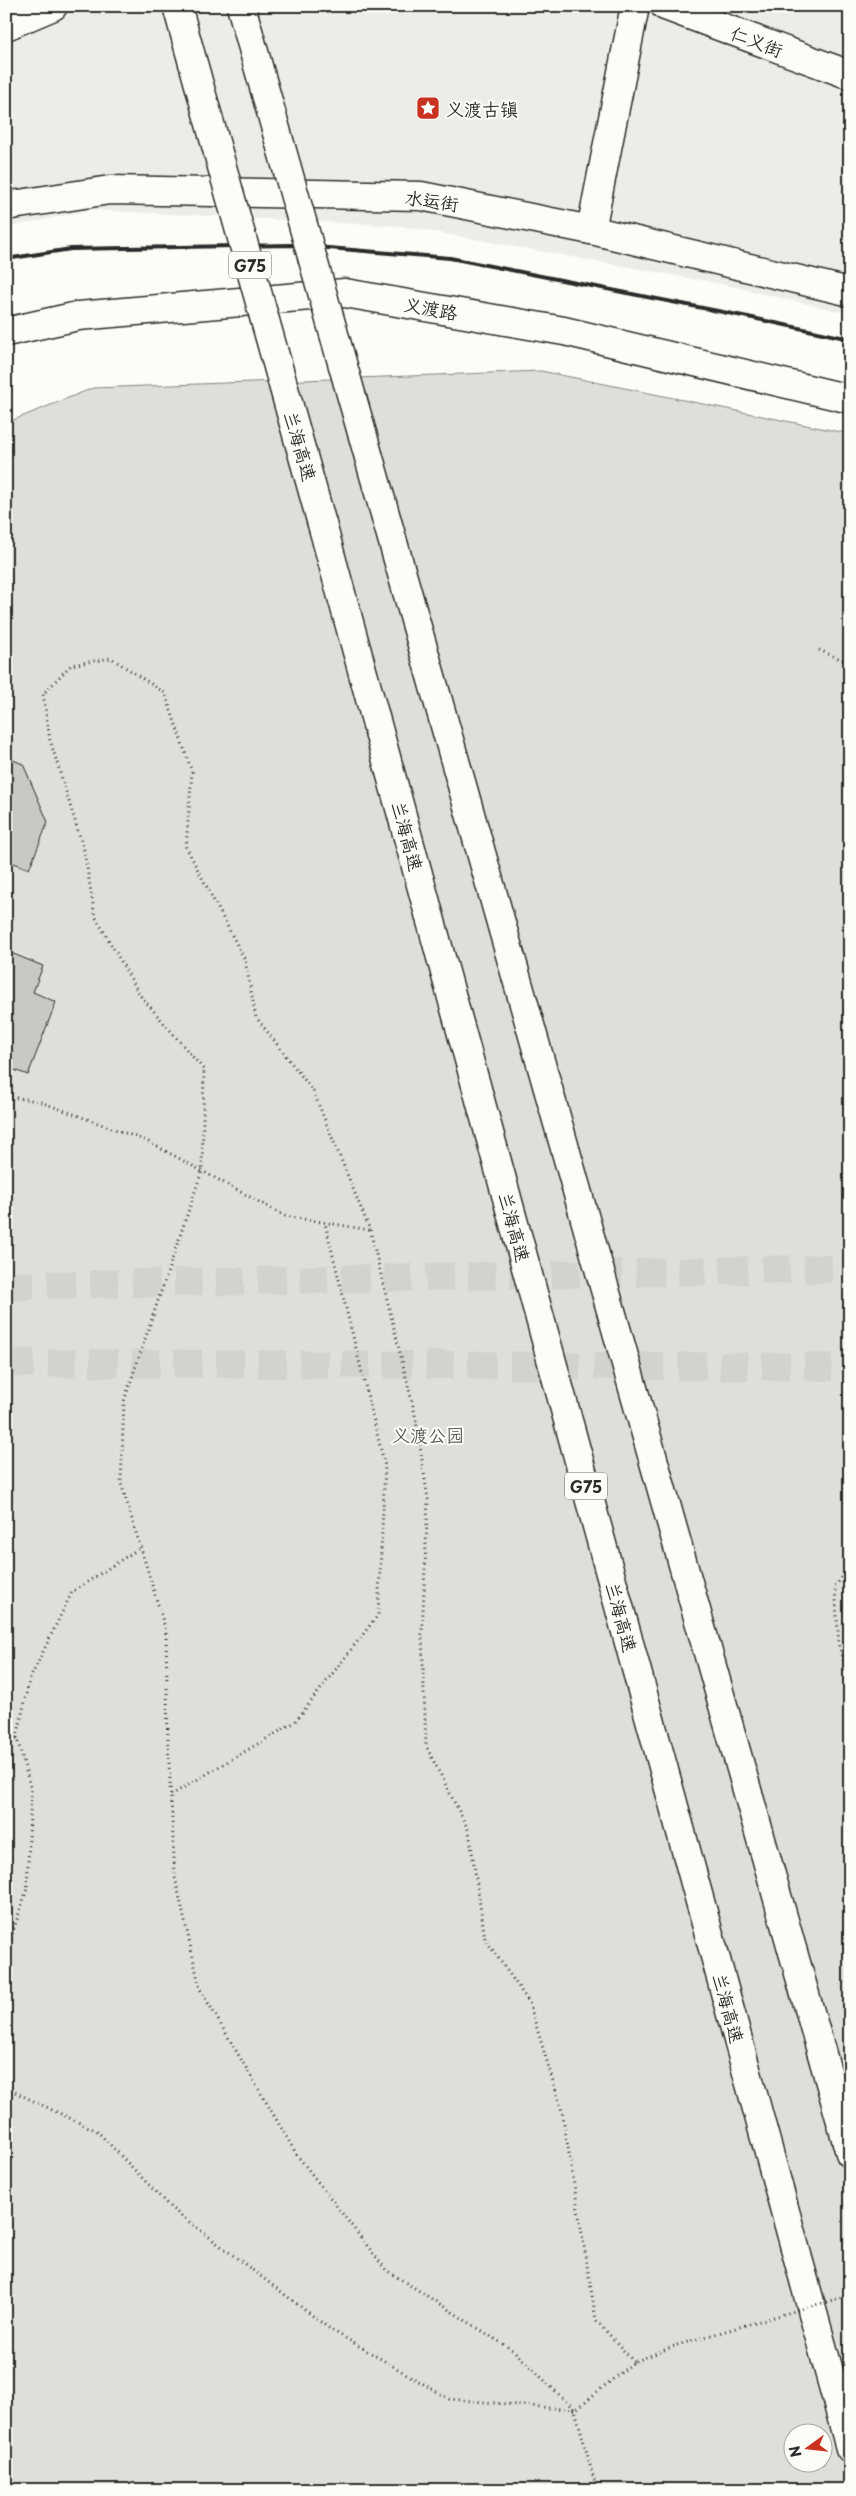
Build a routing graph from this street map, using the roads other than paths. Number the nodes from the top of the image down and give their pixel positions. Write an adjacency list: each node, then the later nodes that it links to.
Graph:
1 (52, 6): 6 (main road)
2 (177, 6): 14 (main road, 兰海高速 / G75, bridge)
3 (241, 6): 13 (main road, bridge)
4 (635, 6): 9 (main road)
5 (665, 6): 7 (main road, 仁义街)
6 (6, 26)
7 (850, 75)
8 (6, 206): 9 (main road, 水运街)
9 (591, 230): 10 (main road, 水运街)
10 (850, 292)
11 (6, 332): 12 (main road, 义渡路)
12 (850, 399)
13 (850, 2153)
14 (850, 2448)

